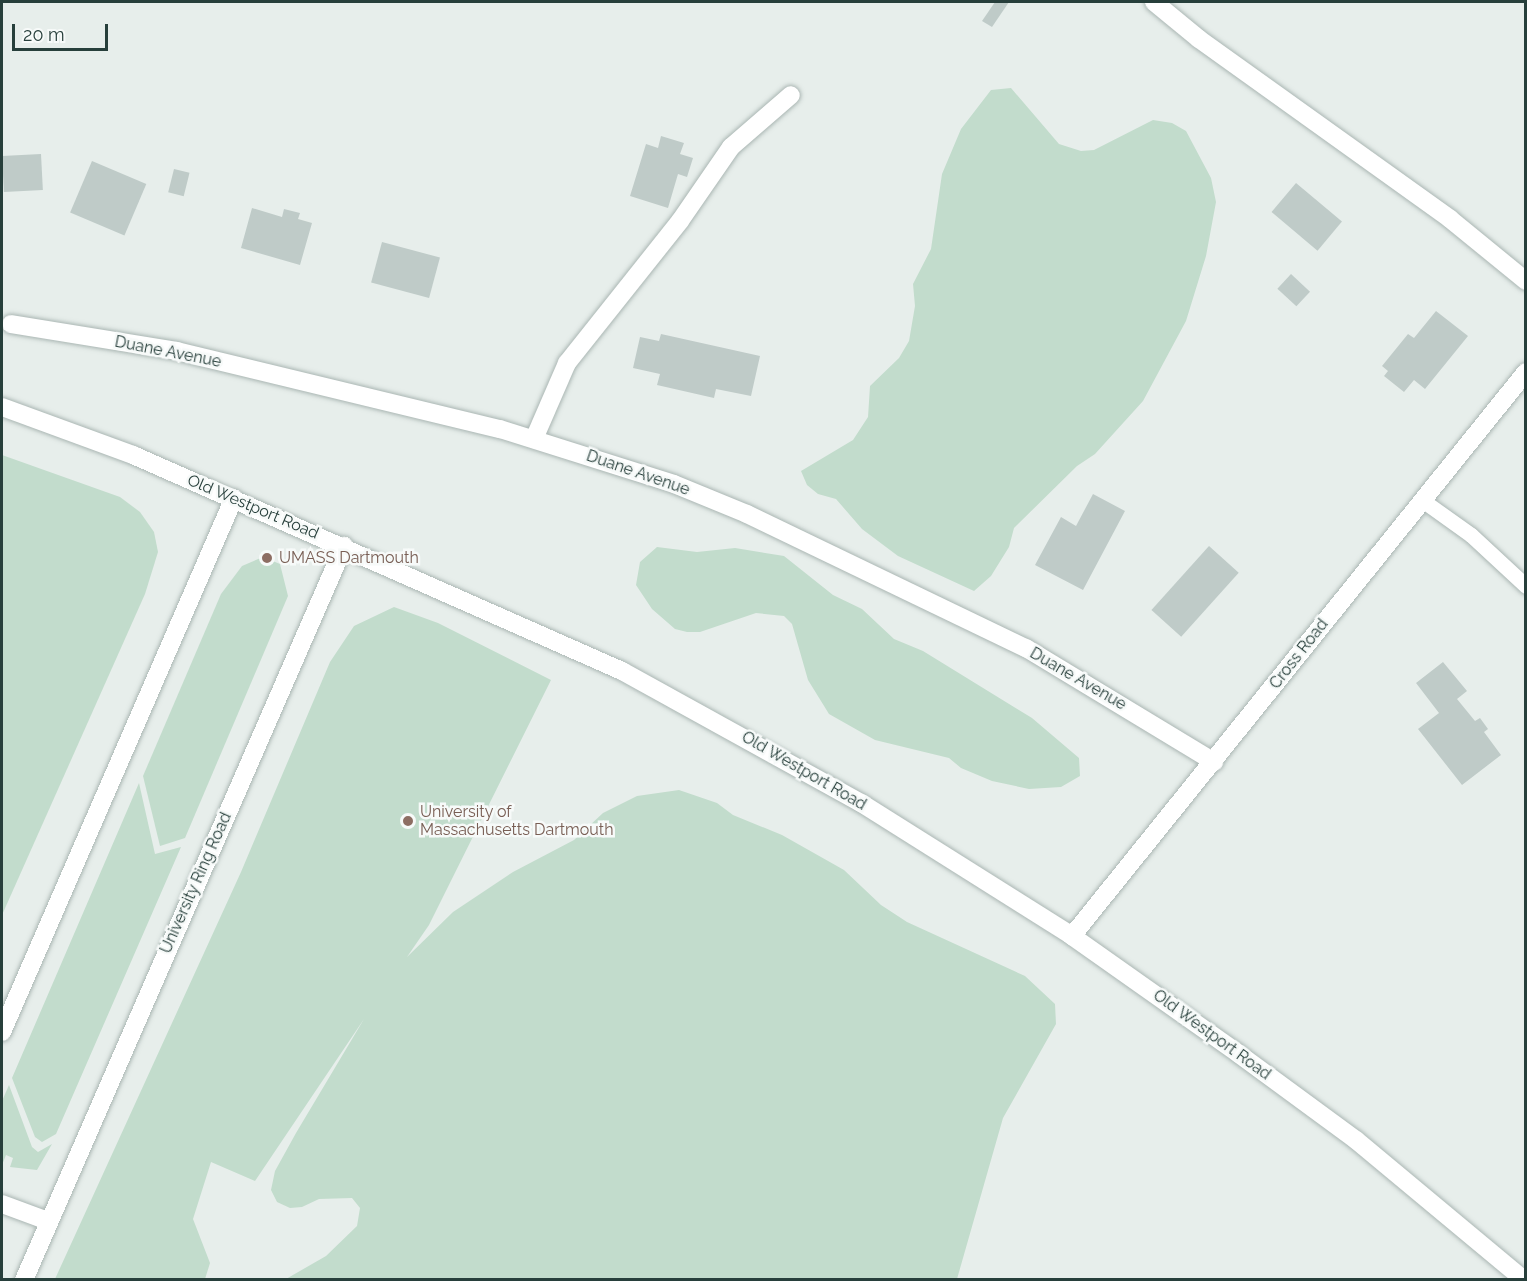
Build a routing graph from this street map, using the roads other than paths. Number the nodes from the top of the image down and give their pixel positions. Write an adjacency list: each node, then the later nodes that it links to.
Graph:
1 (1154, 2): 3 (street)
2 (791, 95): 7 (street)
3 (1526, 281)
4 (11, 324): 7 (street, Duane Avenue)
5 (1526, 372): 9 (street, Cross Road)
6 (2, 407): 8 (street, Old Westport Road)
7 (534, 439): 12 (street, Duane Avenue)
8 (234, 498): 10 (street, Old Westport Road); 14 (street)
9 (1422, 500): 11 (lane); 12 (street, Cross Road)
10 (344, 546): 13 (street, Old Westport Road); 16 (street, University Ring Road)
11 (1526, 586)
12 (1214, 762): 13 (street, Cross Road)
13 (1072, 936): 18 (street, Old Westport Road)
14 (2, 1032)
15 (2, 1204): 16 (street)
16 (48, 1221): 17 (street, University Ring Road)
17 (24, 1280)
18 (1524, 1280)

